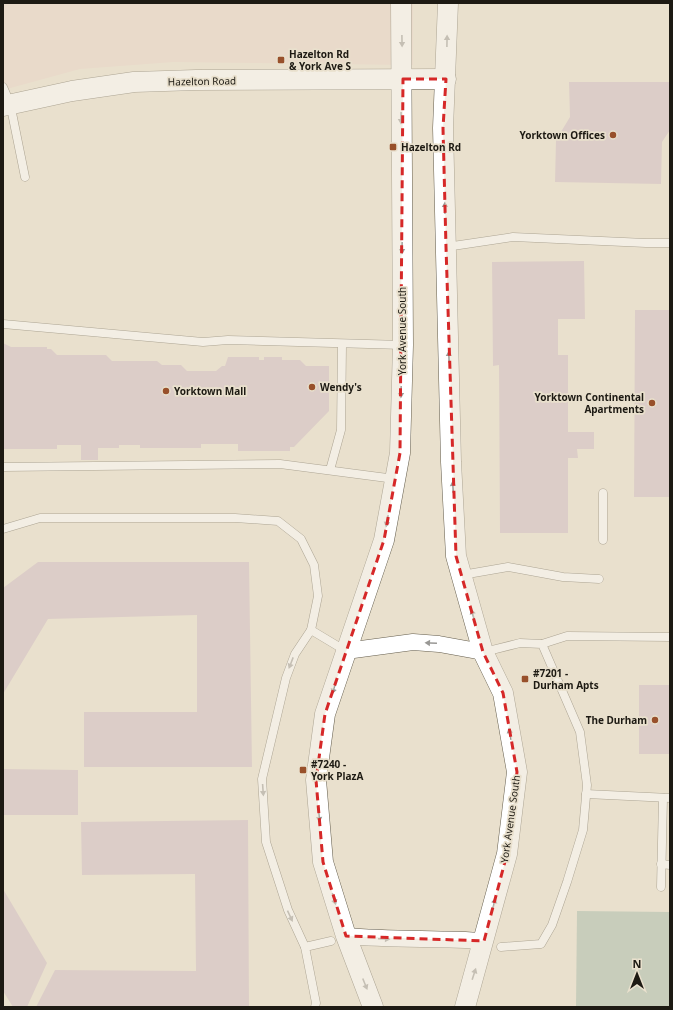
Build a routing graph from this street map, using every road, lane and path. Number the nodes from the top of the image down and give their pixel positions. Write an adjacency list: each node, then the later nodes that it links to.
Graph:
1 (401, 3): 3 (street, York Avenue South, one-way to 3)
2 (448, 3): 4 (street, York Avenue South, one-way to 2)
3 (403, 79): 4 (street, Hazelton Road); 5 (street, Hazelton Road); 11 (street, York Avenue South, one-way to 11)
4 (446, 79): 8 (street, York Avenue South, one-way to 4)
5 (6, 99): 6 (lane)
6 (25, 177)
7 (670, 243): 8 (lane)
8 (446, 247): 18 (street, York Avenue South, one-way to 8)
9 (3, 324): 10 (lane)
10 (342, 345): 11 (lane); 13 (lane)
11 (403, 346): 14 (street, York Avenue South, one-way to 14)
12 (3, 467): 13 (lane)
13 (330, 470): 14 (lane)
14 (395, 479): 23 (street, York Avenue South, one-way to 23)
15 (603, 493): 17 (lane)
16 (3, 529): 20 (lane)
17 (603, 540)
18 (462, 575): 19 (lane); 24 (street, York Avenue South, one-way to 18)
19 (599, 579)
20 (311, 630): 23 (lane); 32 (lane, one-way to 32)
21 (670, 638): 22 (lane)
22 (542, 644): 24 (lane); 25 (lane)
23 (346, 651): 24 (street, one-way to 23); 30 (street, York Avenue South, one-way to 30)
24 (483, 652): 31 (street, York Avenue South, one-way to 24)
25 (586, 794): 26 (lane); 31 (lane)
26 (666, 798): 27 (lane)
27 (661, 864): 28 (lane); 29 (lane)
28 (670, 865)
29 (661, 887)
30 (338, 938): 31 (street, one-way to 31); 32 (lane); 34 (street, York Avenue South, one-way to 34)
31 (493, 944): 35 (street, York Avenue South, one-way to 31)
32 (305, 947): 33 (lane)
33 (315, 1007)
34 (373, 1007)
35 (465, 1007)

